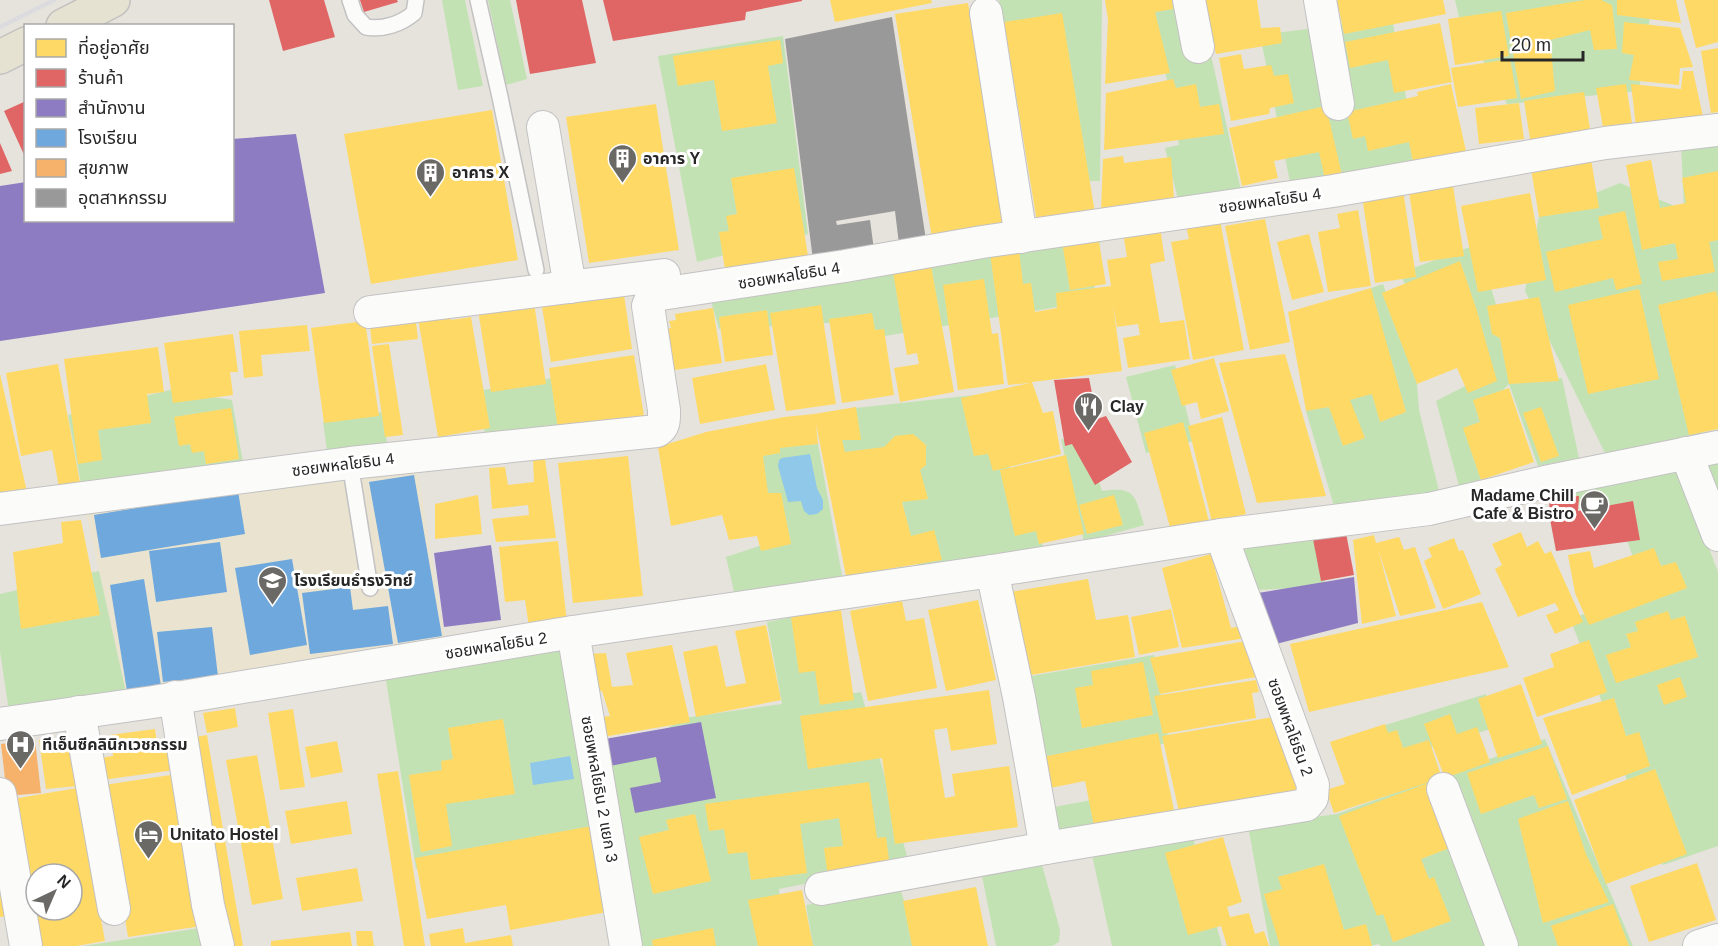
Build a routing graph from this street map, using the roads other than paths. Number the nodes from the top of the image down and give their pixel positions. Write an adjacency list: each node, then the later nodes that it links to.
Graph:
1 (113, 0): 8 (main road)
2 (350, 0): 3 (lane)
3 (416, 0)
4 (478, 0): 16 (lane)
5 (1189, 0): 10 (street)
6 (1320, 0): 12 (street)
7 (986, 13): 15 (street)
8 (67, 24)
9 (24, 46): 11 (main road)
10 (1198, 47)
11 (0, 57)
12 (1338, 104)
13 (543, 127): 18 (street)
14 (1718, 130): 15 (street, ซอยพหลโยธิน 4)
15 (1021, 237): 17 (street, ซอยพหลโยธิน 4)
16 (536, 270)
17 (653, 284): 18 (street); 22 (street, ซอยพหลโยธิน 4)
18 (570, 287): 19 (street)
19 (370, 312)
20 (1718, 447): 21 (street, ซอยพหลโยธิน 2)
21 (1686, 453): 24 (street, ซอยพหลโยธิน 2); 25 (street)
22 (350, 463): 23 (street, ซอยพหลโยธิน 4); 27 (lane)
23 (0, 509)
24 (1221, 535): 26 (street, ซอยพหลโยธิน 2); 34 (street, ซอยพหลโยธิน 2)
25 (1718, 535)
26 (992, 571): 28 (street, ซอยพหลโยธิน 2); 34 (street)
27 (370, 588)
28 (573, 632): 29 (street, ซอยพหลโยธิน 2); 40 (street, ซอยพหลโยธิน 2 แยก 3)
29 (175, 697): 30 (street, ซอยพหลโยธิน 2); 39 (street)
30 (79, 712): 31 (street, ซอยพหลโยธิน 2); 36 (street)
31 (0, 724)
32 (1443, 789): 41 (street)
33 (0, 794): 38 (street)
34 (1046, 848): 35 (street, ซอยพหลโยธิน 2)
35 (820, 889)
36 (114, 909)
37 (1718, 940): 42 (street)
38 (26, 946)
39 (218, 946)
40 (626, 946)
41 (1502, 946)
42 (1699, 946)

